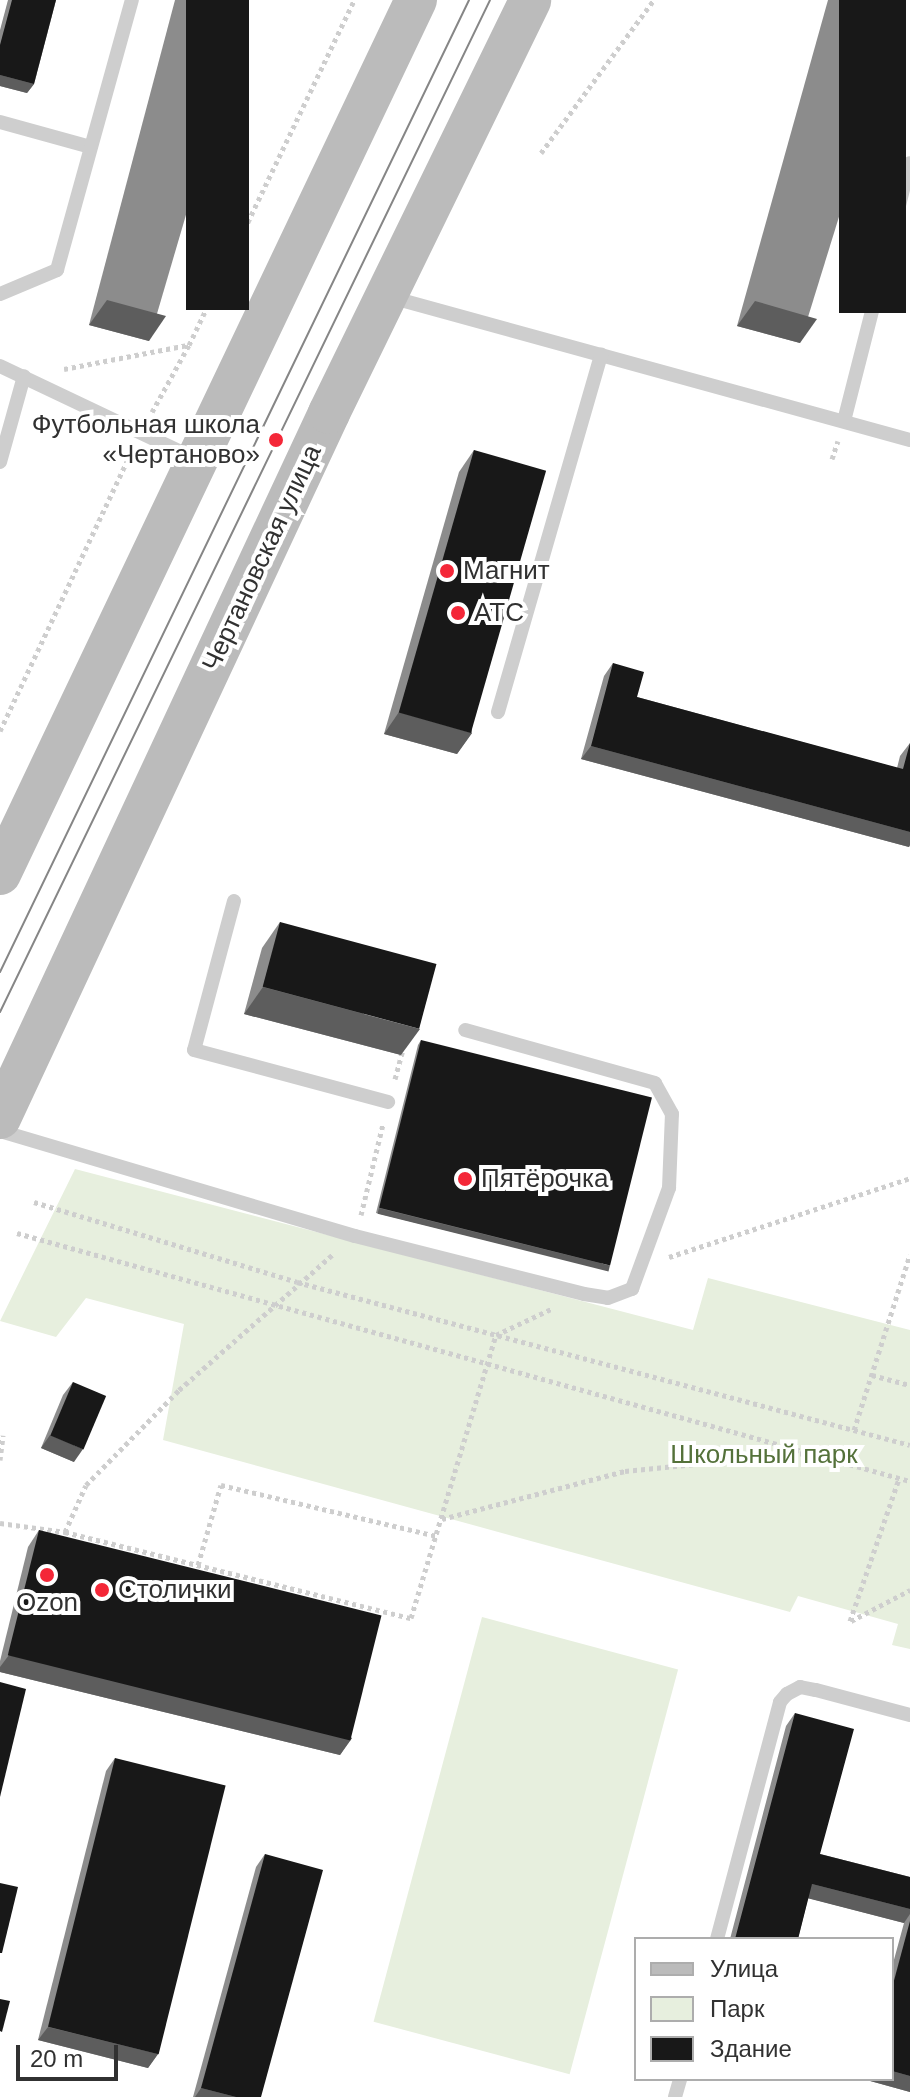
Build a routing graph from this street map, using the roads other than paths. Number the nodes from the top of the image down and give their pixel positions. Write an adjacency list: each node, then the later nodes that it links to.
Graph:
1 (132, 0): 5 (lane)
2 (416, 0): 14 (main road)
3 (530, 0): 8 (main road, Чертановская улица)
4 (0, 122): 5 (lane)
5 (91, 147): 7 (lane)
6 (910, 163): 12 (lane)
7 (0, 294)
8 (385, 296): 9 (lane); 21 (main road, Чертановская улица)
9 (601, 355): 12 (lane); 16 (lane)
10 (0, 366): 11 (lane)
11 (24, 376): 14 (lane); 15 (lane)
12 (844, 421): 13 (lane)
13 (910, 440)
14 (198, 460): 17 (main road)
15 (0, 462)
16 (498, 712)
17 (0, 874)
18 (234, 901): 20 (lane)
19 (465, 1030): 22 (lane)
20 (388, 1102)
21 (0, 1118)
22 (0, 1131)
23 (910, 1715): 24 (lane)
24 (718, 1937)

